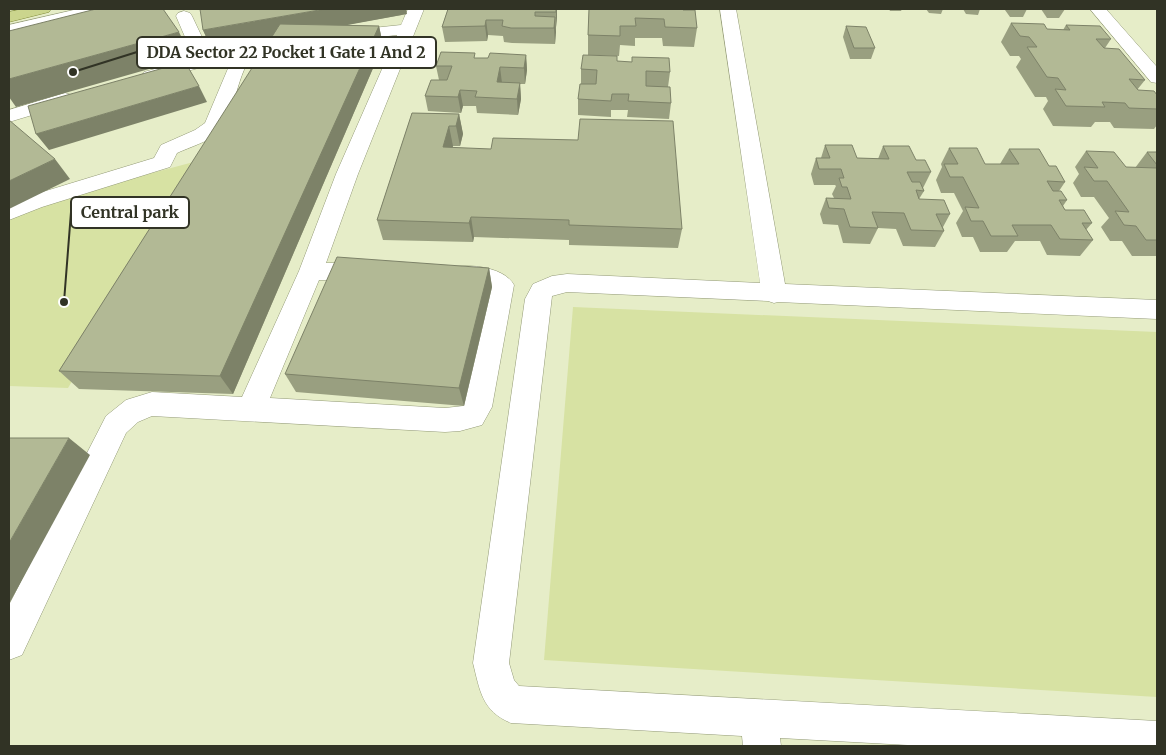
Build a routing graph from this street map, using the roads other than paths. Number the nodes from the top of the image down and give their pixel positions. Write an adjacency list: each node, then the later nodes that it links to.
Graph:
1 (43, 9): 7 (main road)
2 (416, 9): 9 (street)
3 (728, 9): 21 (street)
4 (1098, 9): 13 (street)
5 (104, 13): 8 (street); 10 (street)
6 (184, 16): 12 (street)
7 (9, 17)
8 (9, 30)
9 (406, 30): 11 (street); 18 (street)
10 (9, 44)
11 (257, 46): 12 (street); 17 (street)
12 (204, 61): 14 (street)
13 (1157, 78)
14 (137, 79)
15 (80, 95): 16 (street)
16 (9, 116)
17 (9, 213)
18 (311, 271): 19 (street); 23 (street)
19 (388, 273)
20 (427, 274): 23 (street)
21 (774, 294): 22 (street); 25 (street)
22 (1157, 310)
23 (251, 409): 24 (street)
24 (9, 642)
25 (761, 732): 26 (street)
26 (1157, 740)

